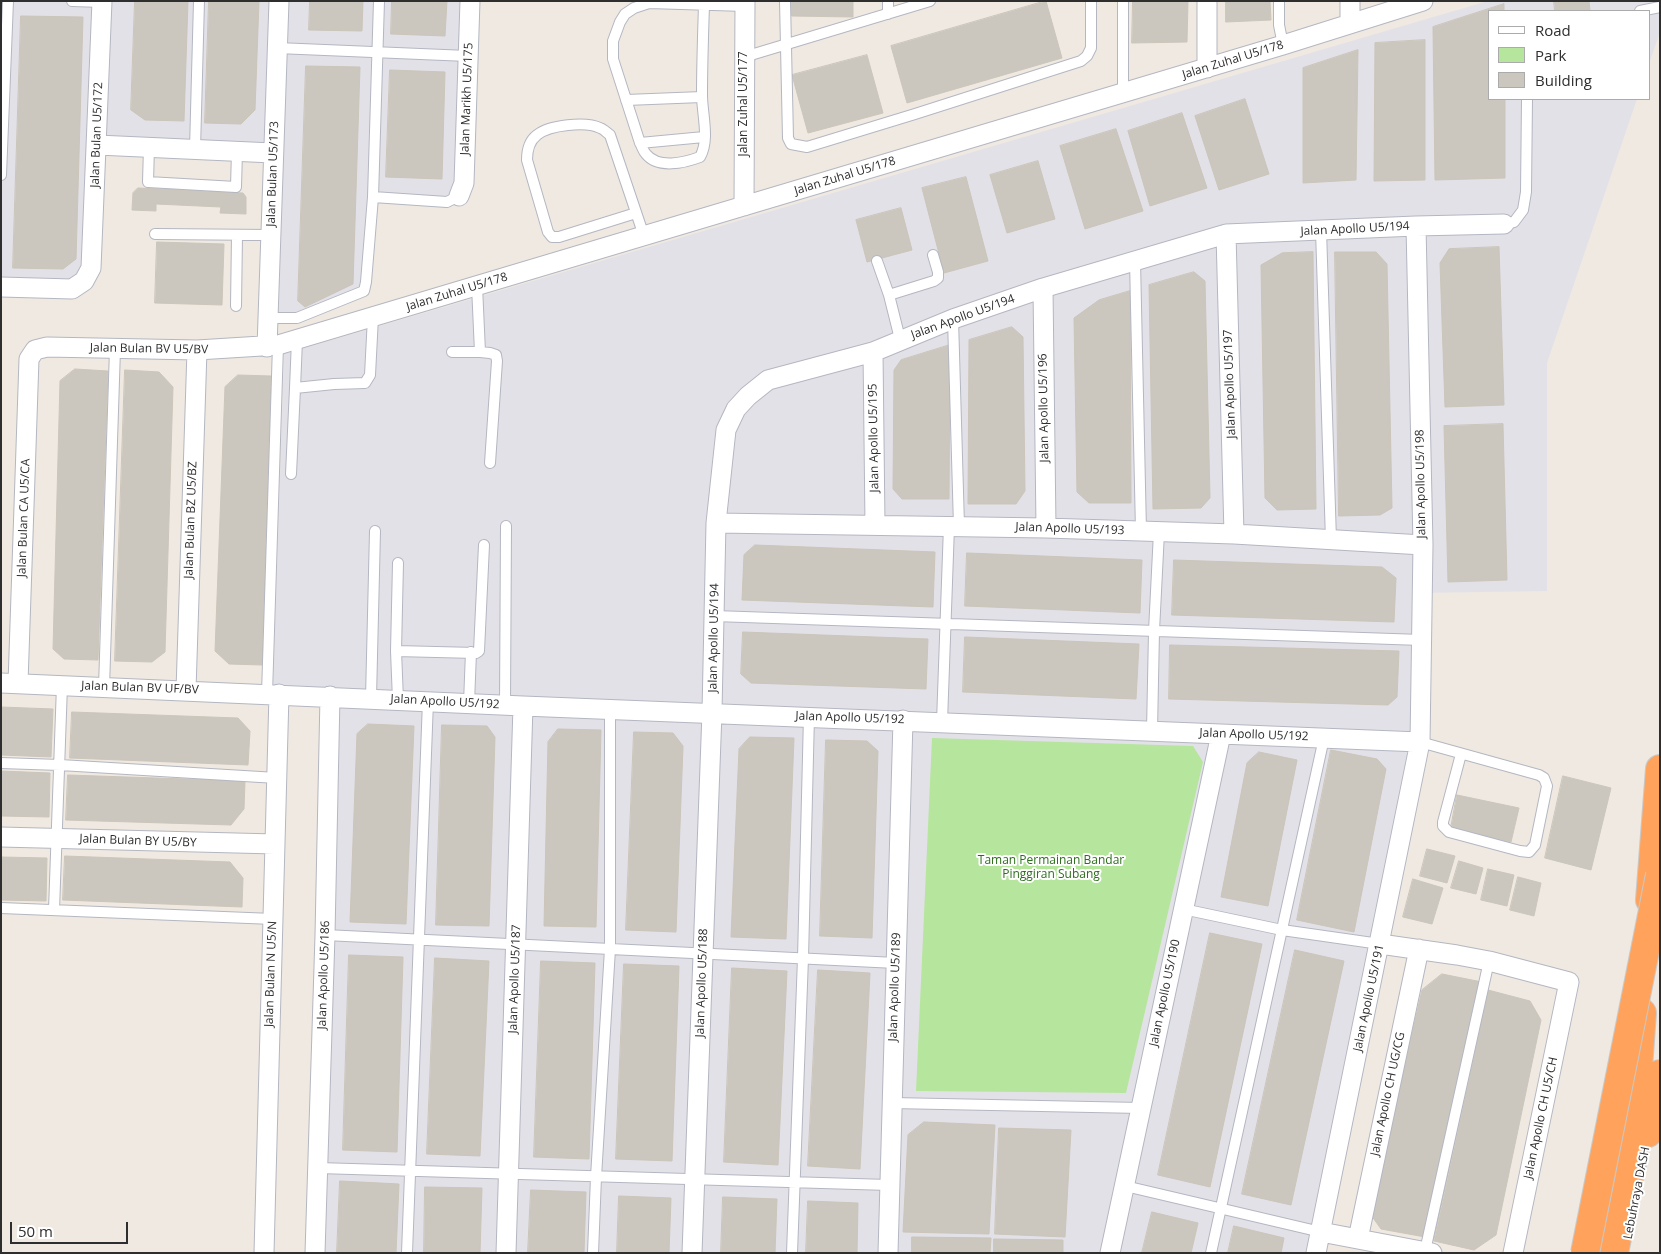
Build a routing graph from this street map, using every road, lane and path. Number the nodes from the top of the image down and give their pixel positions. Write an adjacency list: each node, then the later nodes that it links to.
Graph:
1 (8, 1): 42 (lane)
2 (72, 1): 16 (lane)
3 (199, 1): 39 (lane)
4 (279, 1): 26 (street, Jalan Bulan U5/173)
5 (379, 1): 27 (lane)
6 (470, 1): 28 (street, Jalan Marikh U5/175)
7 (785, 1): 24 (lane)
8 (888, 1): 22 (lane)
9 (930, 1): 22 (lane)
10 (1091, 1): 24 (lane)
11 (1123, 1): 31 (lane)
12 (1207, 1): 30 (street)
13 (1279, 1): 25 (lane)
14 (1350, 1): 23 (street)
15 (1423, 1): 20 (street, Jalan Zuhal U5/178)
16 (102, 2): 37 (street, Jalan Bulan U5/172)
17 (745, 4): 18 (lane); 29 (street, Jalan Zuhal U5/177)
18 (704, 5): 32 (lane); 33 (lane)
19 (1660, 7): 21 (lane)
20 (1373, 9): 23 (street, Jalan Zuhal U5/178)
21 (1645, 10)
22 (888, 14): 24 (lane)
23 (1350, 23): 25 (street, Jalan Zuhal U5/178)
24 (785, 44): 29 (lane)
25 (1283, 46): 30 (street, Jalan Zuhal U5/178)
26 (277, 48): 27 (lane); 41 (street, Jalan Bulan U5/173)
27 (378, 52): 28 (lane); 44 (lane)
28 (468, 56): 43 (street, Jalan Marikh U5/175)
29 (744, 57): 45 (street, Jalan Zuhal U5/177)
30 (1207, 68): 31 (street, Jalan Zuhal U5/178)
31 (1123, 93): 45 (street, Jalan Zuhal U5/178)
32 (702, 97): 33 (lane); 35 (lane)
33 (626, 100): 36 (lane)
34 (1527, 100): 47 (lane)
35 (704, 137): 36 (lane); 36 (lane)
36 (640, 143)
37 (97, 145): 38 (street); 59 (street, Jalan Bulan U5/172)
38 (149, 147): 39 (street); 40 (lane)
39 (195, 149): 40 (street)
40 (237, 151): 41 (street)
41 (274, 153): 53 (street, Jalan Bulan U5/173)
42 (1, 175)
43 (459, 196): 44 (lane)
44 (373, 197): 64 (lane)
45 (744, 206): 54 (street, Jalan Zuhal U5/178)
46 (636, 213): 46 (lane); 54 (lane)
47 (1504, 224): 48 (street, Jalan Apollo U5/194)
48 (1416, 226): 49 (street, Jalan Apollo U5/194); 88 (street, Jalan Apollo U5/198)
49 (1321, 230): 51 (street, Jalan Apollo U5/194); 86 (lane)
50 (155, 234): 52 (lane)
51 (1226, 234): 57 (street, Jalan Apollo U5/194); 85 (street, Jalan Apollo U5/197)
52 (237, 235): 53 (lane); 62 (lane)
53 (270, 235): 64 (street, Jalan Bulan U5/173)
54 (644, 236): 58 (street, Jalan Zuhal U5/178)
55 (933, 255): 61 (lane)
56 (878, 261): 61 (lane)
57 (1135, 261): 60 (street, Jalan Apollo U5/194); 84 (lane)
58 (477, 286): 63 (street, Jalan Zuhal U5/178); 72 (lane)
59 (1, 287)
60 (1043, 288): 65 (street, Jalan Apollo U5/194); 82 (street, Jalan Apollo U5/196)
61 (889, 295): 66 (lane)
62 (236, 306)
63 (373, 317): 67 (street, Jalan Zuhal U5/178); 75 (lane)
64 (267, 318): 68 (street, Jalan Bulan U5/173)
65 (953, 319): 66 (street, Jalan Apollo U5/194); 81 (lane)
66 (900, 339): 73 (street, Jalan Apollo U5/194)
67 (297, 340): 68 (street, Jalan Zuhal U5/178); 75 (lane)
68 (273, 346): 70 (street, Jalan Bulan BV U5/BV); 100 (lane)
69 (115, 349): 70 (street, Jalan Bulan BV U5/BV); 74 (street, Jalan Bulan BV U5/BV); 98 (lane)
70 (197, 350): 99 (street, Jalan Bulan BZ U5/BZ)
71 (452, 352): 72 (lane)
72 (480, 352): 76 (lane)
73 (873, 352): 78 (street, Jalan Apollo U5/194); 79 (street, Jalan Apollo U5/195)
74 (33, 354): 96 (street, Jalan Bulan CA U5/CA)
75 (295, 388): 77 (lane)
76 (490, 462)
77 (291, 474)
78 (716, 523): 79 (street, Jalan Apollo U5/193); 90 (street, Jalan Apollo U5/194)
79 (875, 525): 81 (street, Jalan Apollo U5/193)
80 (506, 526): 106 (lane)
81 (954, 526): 82 (street, Jalan Apollo U5/193); 91 (lane)
82 (1046, 528): 84 (street, Jalan Apollo U5/193)
83 (375, 531): 102 (lane)
84 (1150, 531): 85 (street, Jalan Apollo U5/193); 92 (lane)
85 (1234, 534): 86 (street, Jalan Apollo U5/193)
86 (1331, 540): 88 (street, Jalan Apollo U5/193)
87 (484, 545): 95 (lane)
88 (1423, 545): 93 (street, Jalan Apollo U5/198)
89 (398, 562): 94 (lane)
90 (714, 616): 91 (lane); 108 (street, Jalan Apollo U5/194)
91 (945, 624): 92 (lane); 111 (lane)
92 (1154, 631): 93 (lane); 112 (lane)
93 (1422, 640): 115 (street, Jalan Apollo U5/198)
94 (396, 651): 95 (lane); 103 (lane)
95 (471, 652): 105 (lane)
96 (10, 683): 97 (street, Jalan Bulan BV UF/BV)
97 (62, 685): 98 (street, Jalan Bulan BV UF/BV); 118 (lane)
98 (104, 687): 99 (street, Jalan Bulan BV UF/BV)
99 (186, 690): 100 (street, Jalan Bulan BV UF/BV)
100 (273, 694): 101 (street, Jalan Apollo U5/192); 120 (street, Jalan Bulan N U5/N)
101 (330, 696): 102 (street, Jalan Apollo U5/192); 130 (street, Jalan Apollo U5/186)
102 (371, 698): 103 (street, Jalan Apollo U5/192)
103 (398, 700): 104 (street, Jalan Apollo U5/192)
104 (428, 701): 105 (street, Jalan Apollo U5/192); 131 (lane)
105 (469, 703): 106 (street, Jalan Apollo U5/192)
106 (514, 706): 107 (street, Jalan Apollo U5/192); 133 (street, Jalan Apollo U5/187)
107 (610, 709): 108 (street, Jalan Apollo U5/192); 134 (lane)
108 (712, 712): 109 (street, Jalan Apollo U5/192); 136 (street, Jalan Apollo U5/188)
109 (809, 716): 110 (street, Jalan Apollo U5/192); 137 (lane)
110 (902, 720): 111 (street, Jalan Apollo U5/192); 139 (street, Jalan Apollo U5/189)
111 (942, 722): 112 (street, Jalan Apollo U5/192)
112 (1152, 731): 113 (street, Jalan Apollo U5/192)
113 (1220, 734): 114 (street, Jalan Apollo U5/192); 126 (street, Jalan Apollo U5/190)
114 (1324, 738): 115 (street, Jalan Apollo U5/192); 129 (lane)
115 (1420, 742): 116 (lane); 132 (street, Jalan Apollo U5/191)
116 (1461, 754): 116 (lane)
117 (1, 764): 118 (lane)
118 (60, 764): 120 (lane); 122 (lane)
119 (1660, 769): 144 (highway)
120 (277, 778): 123 (street, Jalan Bulan N U5/N)
121 (1, 837): 122 (street, Jalan Bulan BY U5/BY)
122 (57, 839): 123 (street, Jalan Bulan BY U5/BY); 127 (lane)
123 (275, 844): 128 (street, Jalan Bulan N U5/N)
124 (1660, 875): 169 (highway, bridge)
125 (1, 908): 127 (lane)
126 (1183, 909): 129 (lane); 143 (street, Jalan Apollo U5/190)
127 (54, 910): 128 (lane)
128 (273, 919): 157 (street, Jalan Bulan N U5/N)
129 (1282, 930): 132 (lane); 153 (lane)
130 (325, 935): 131 (lane); 145 (street, Jalan Apollo U5/186)
131 (418, 941): 133 (lane); 146 (lane)
132 (1380, 944): 135 (street); 154 (street, Jalan Apollo U5/191)
133 (516, 945): 134 (lane); 147 (street, Jalan Apollo U5/187)
134 (610, 949): 136 (lane); 148 (lane)
135 (1419, 949): 138 (street); 155 (street, Jalan Apollo CH UG/CG)
136 (704, 954): 137 (lane); 149 (street, Jalan Apollo U5/188)
137 (803, 958): 139 (lane); 150 (lane)
138 (1489, 961): 156 (lane); 168 (street, Jalan Apollo CH U5/CH)
139 (896, 963): 142 (street, Jalan Apollo U5/189)
140 (1660, 1030): 144 (highway)
141 (1660, 1074): 171 (highway, Lebuhraya DASH)
142 (892, 1103): 143 (lane); 151 (street, Jalan Apollo U5/189)
143 (1141, 1108): 152 (street, Jalan Apollo U5/190)
144 (1631, 1166): 170 (highway)
145 (318, 1168): 146 (lane); 158 (street, Jalan Apollo U5/186)
146 (410, 1172): 147 (lane); 159 (lane)
147 (508, 1174): 148 (lane); 160 (street, Jalan Apollo U5/187)
148 (596, 1176): 149 (lane); 161 (lane)
149 (694, 1180): 150 (lane); 162 (street, Jalan Apollo U5/188)
150 (794, 1183): 151 (lane); 163 (lane)
151 (889, 1186): 164 (street, Jalan Apollo U5/189)
152 (1126, 1186): 153 (lane); 165 (street, Jalan Apollo U5/190)
153 (1221, 1208): 154 (lane); 166 (lane)
154 (1321, 1232): 155 (street); 167 (street, Jalan Apollo U5/191)
155 (1358, 1239): 156 (street)
156 (1428, 1252)
157 (264, 1253)
158 (315, 1253)
159 (407, 1253)
160 (506, 1253)
161 (593, 1253)
162 (692, 1253)
163 (792, 1253)
164 (888, 1253)
165 (1110, 1253)
166 (1211, 1253)
167 (1316, 1253)
168 (1513, 1253)
169 (1586, 1253)
170 (1614, 1253)
171 (1625, 1253)

